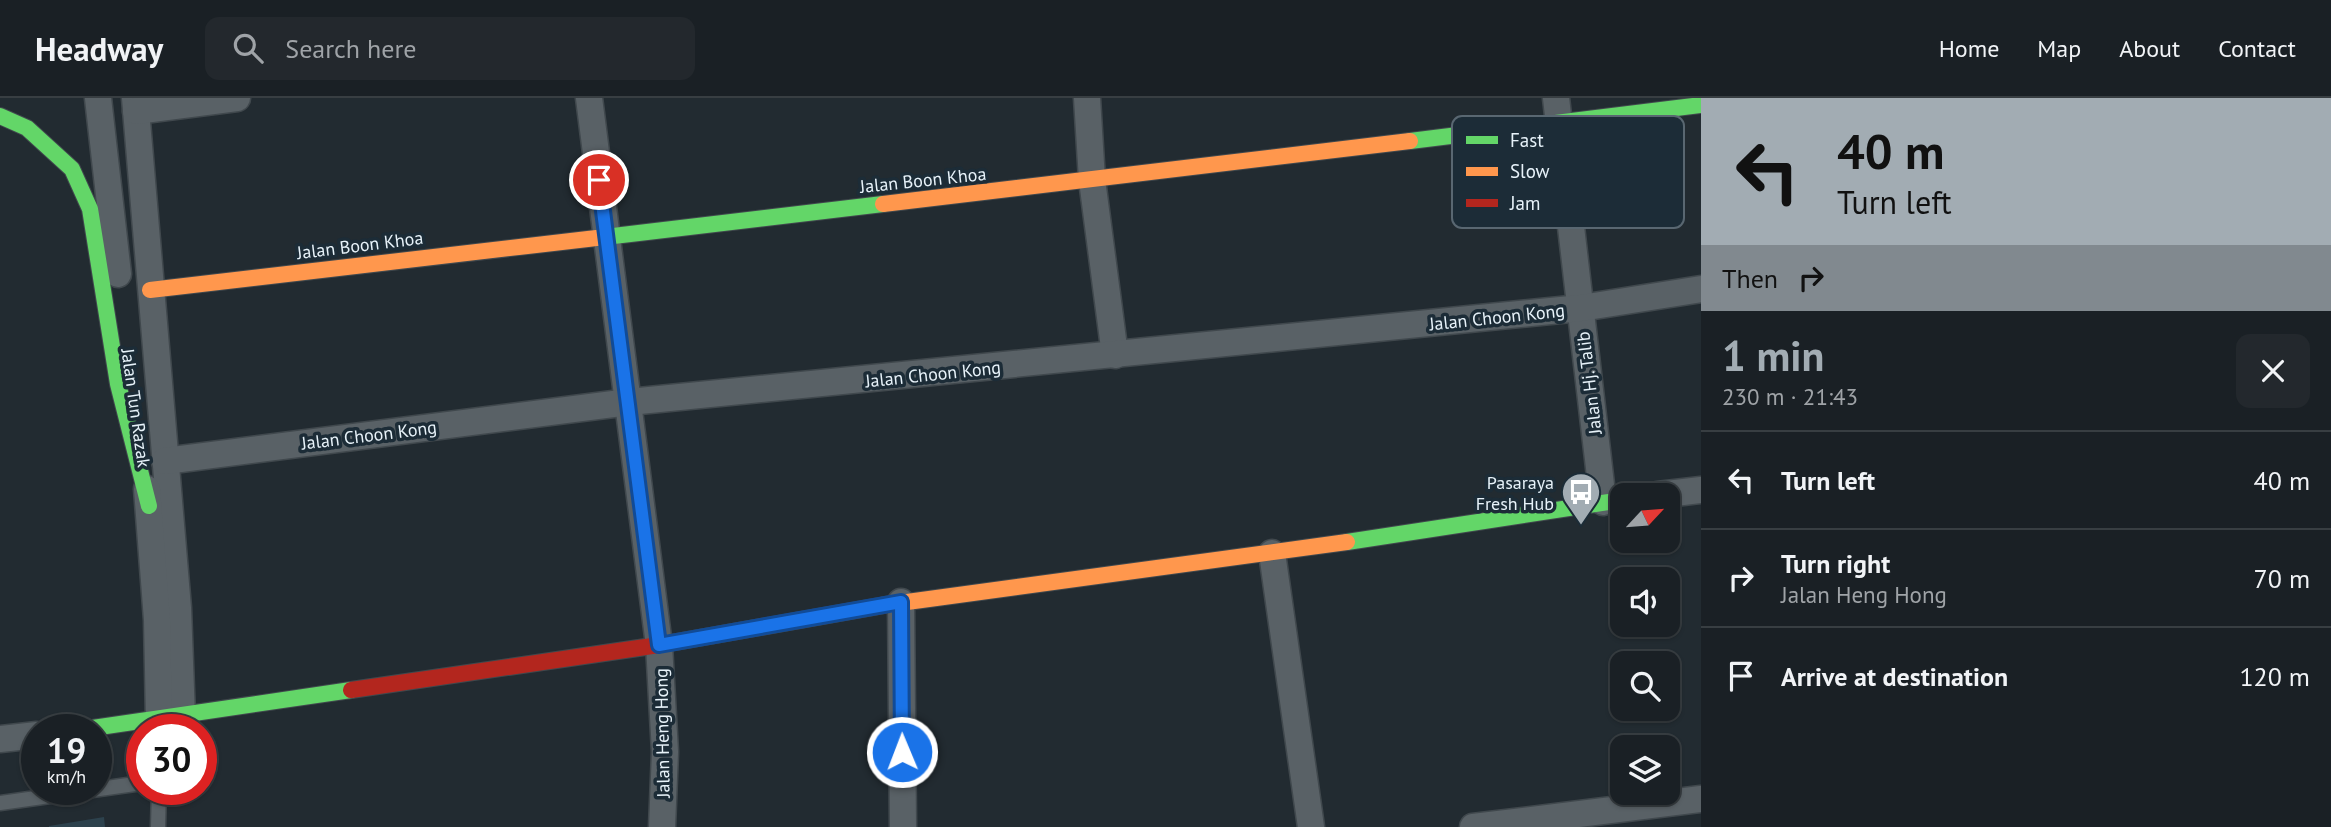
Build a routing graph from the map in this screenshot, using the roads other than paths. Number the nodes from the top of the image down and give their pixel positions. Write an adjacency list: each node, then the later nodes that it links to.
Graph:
1 (98, 98): 24 (street, Jalan Tun Razak)
2 (237, 98): 5 (street)
3 (589, 98): 13 (street, Jalan Heng Hong)
4 (1087, 98): 11 (street)
5 (135, 104): 15 (street, Jalan Tun Razak)
6 (1701, 105): 7 (main road, Jalan Boon Khoa)
7 (1557, 110): 9 (main road, Jalan Boon Khoa)
8 (0, 116): 24 (main road)
9 (1517, 116)
10 (1452, 126): 11 (main road, Jalan Boon Khoa)
11 (1092, 180): 13 (main road, Jalan Boon Khoa); 17 (street)
12 (1571, 228): 16 (street, Jalan Hj. Talib)
13 (606, 235): 15 (main road, Jalan Boon Khoa); 18 (street, Jalan Heng Hong)
14 (1701, 289): 16 (street, Jalan Choon Kong)
15 (150, 290): 19 (street, Jalan Tun Razak)
16 (1580, 308): 17 (street, Jalan Choon Kong); 20 (street, Jalan Hj. Talib)
17 (1115, 355): 18 (street, Jalan Choon Kong)
18 (629, 402): 19 (street, Jalan Choon Kong); 27 (street, Jalan Heng Hong)
19 (165, 461): 29 (street, Jalan Tun Razak)
20 (1610, 489)
21 (1701, 490): 22 (street)
22 (1680, 492)
23 (1610, 501): 25 (main road)
24 (149, 506): 28 (street, Jalan Tun Razak)
25 (1272, 553): 26 (main road); 40 (street)
26 (901, 602): 27 (main road); 39 (street)
27 (659, 645): 30 (main road); 38 (street, Jalan Heng Hong)
28 (166, 714)
29 (168, 714)
30 (214, 714)
31 (21, 737): 32 (street)
32 (0, 740)
33 (126, 785): 35 (lane)
34 (1701, 799): 41 (street)
35 (0, 803)
36 (159, 805): 37 (lane)
37 (158, 827)
38 (662, 827)
39 (903, 827)
40 (1311, 827)
41 (1473, 827)

